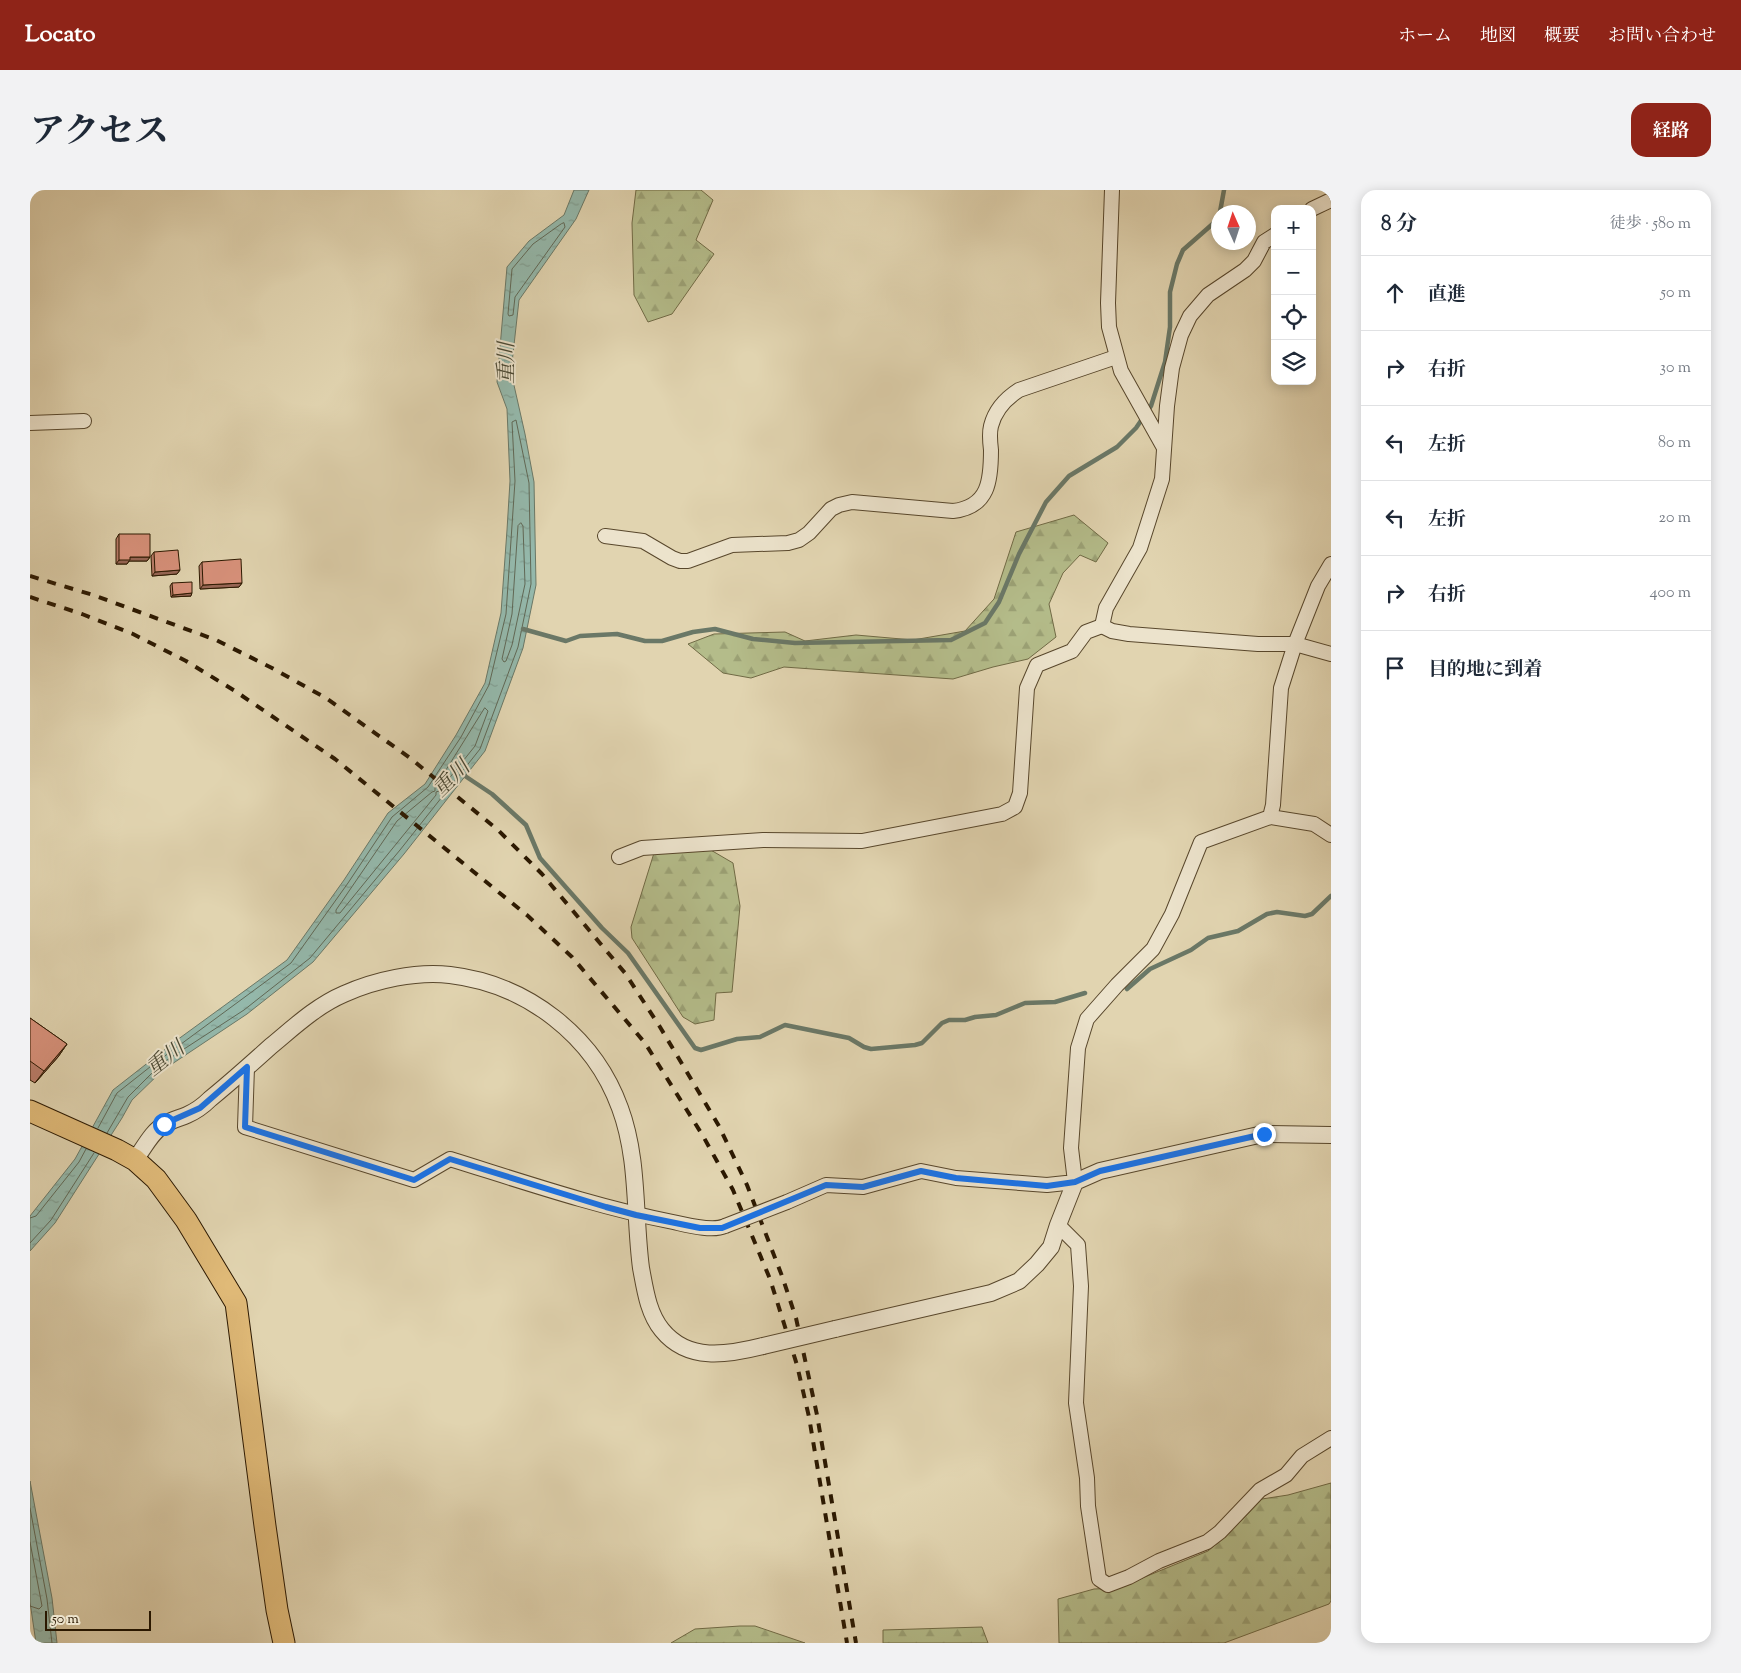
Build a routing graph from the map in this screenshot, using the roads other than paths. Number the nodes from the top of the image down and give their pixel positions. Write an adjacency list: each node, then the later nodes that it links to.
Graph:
1 (1112, 190): 5 (street)
2 (1331, 200): 3 (street)
3 (1316, 207)
4 (1271, 238): 8 (street)
5 (1116, 357): 8 (street); 9 (street)
6 (84, 421): 7 (street)
7 (30, 423)
8 (1163, 446): 11 (street)
9 (605, 536)
10 (1331, 564): 12 (street)
11 (1102, 626): 12 (street); 16 (street)
12 (1295, 644): 13 (street); 14 (street)
13 (1331, 654)
14 (1270, 817): 15 (street); 21 (street)
15 (1331, 835)
16 (619, 856)
17 (247, 1067): 20 (street); 22 (street); 22 (street)
18 (30, 1111): 20 (main road)
19 (1331, 1135): 21 (street)
20 (126, 1155): 25 (main road)
21 (1075, 1182): 22 (street, bridge); 23 (street)
22 (636, 1215): 23 (street, bridge)
23 (1058, 1225): 24 (street)
24 (1331, 1438)
25 (284, 1643)

